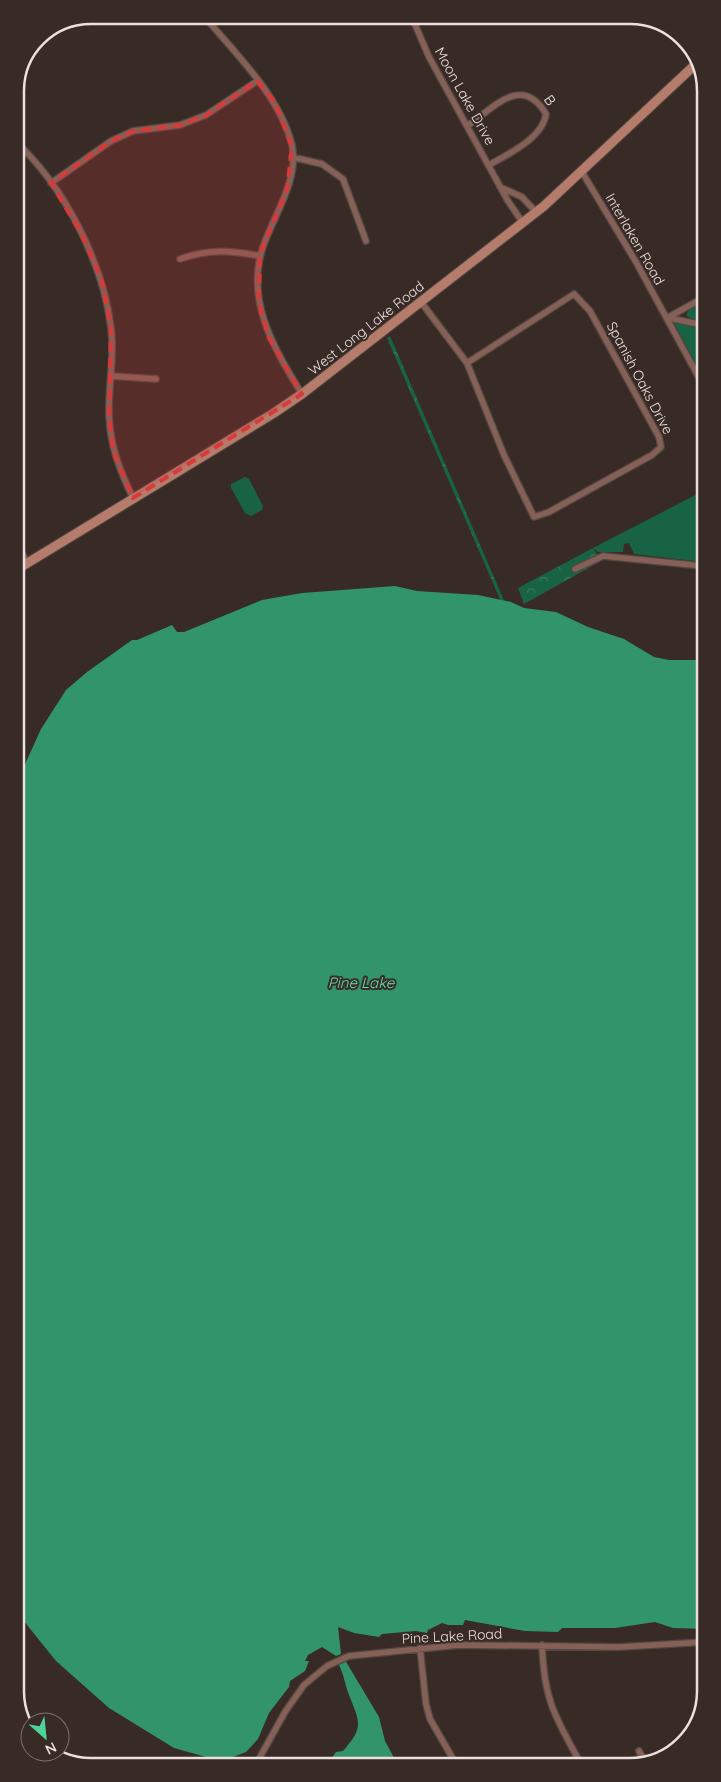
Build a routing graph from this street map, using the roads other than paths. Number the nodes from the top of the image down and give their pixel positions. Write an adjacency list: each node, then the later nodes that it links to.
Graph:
1 (210, 24): 4 (street)
2 (415, 24): 5 (street, Moon Lake Drive)
3 (693, 67): 9 (main road, West Long Lake Road)
4 (257, 81): 7 (street); 10 (street)
5 (468, 126): 8 (street, Moon Lake Drive); 8 (street, B)
6 (24, 152): 10 (street)
7 (292, 158): 14 (street); 15 (street)
8 (489, 165): 11 (street, Moon Lake Drive)
9 (582, 172): 12 (main road, West Long Lake Road); 19 (street, Interlaken Road)
10 (51, 183): 23 (street)
11 (500, 187): 12 (street); 13 (street, Moon Lake Drive)
12 (536, 212): 13 (main road, West Long Lake Road)
13 (523, 223): 18 (main road, West Long Lake Road)
14 (366, 241)
15 (260, 256): 16 (street); 25 (street)
16 (180, 259)
17 (697, 301): 19 (street)
18 (421, 302): 21 (street, Spanish Oaks Drive); 25 (main road, West Long Lake Road)
19 (667, 318): 20 (street); 22 (street, Interlaken Road)
20 (697, 323)
21 (467, 364): 21 (street, Spanish Oaks Drive)
22 (697, 374)
23 (111, 376): 24 (street); 26 (street)
24 (156, 379)
25 (302, 394): 26 (main road, West Long Lake Road)
26 (133, 498): 28 (main road, West Long Lake Road)
27 (24, 557): 28 (street)
28 (27, 563): 29 (main road, West Long Lake Road)
29 (24, 565)
30 (697, 565): 31 (street)
31 (575, 570)
32 (697, 1643): 33 (street, Pine Lake Road)
33 (542, 1646): 34 (street, Pine Lake Road); 37 (street)
34 (420, 1648): 35 (street, Pine Lake Road); 36 (street)
35 (260, 1758)
36 (453, 1758)
37 (579, 1758)

